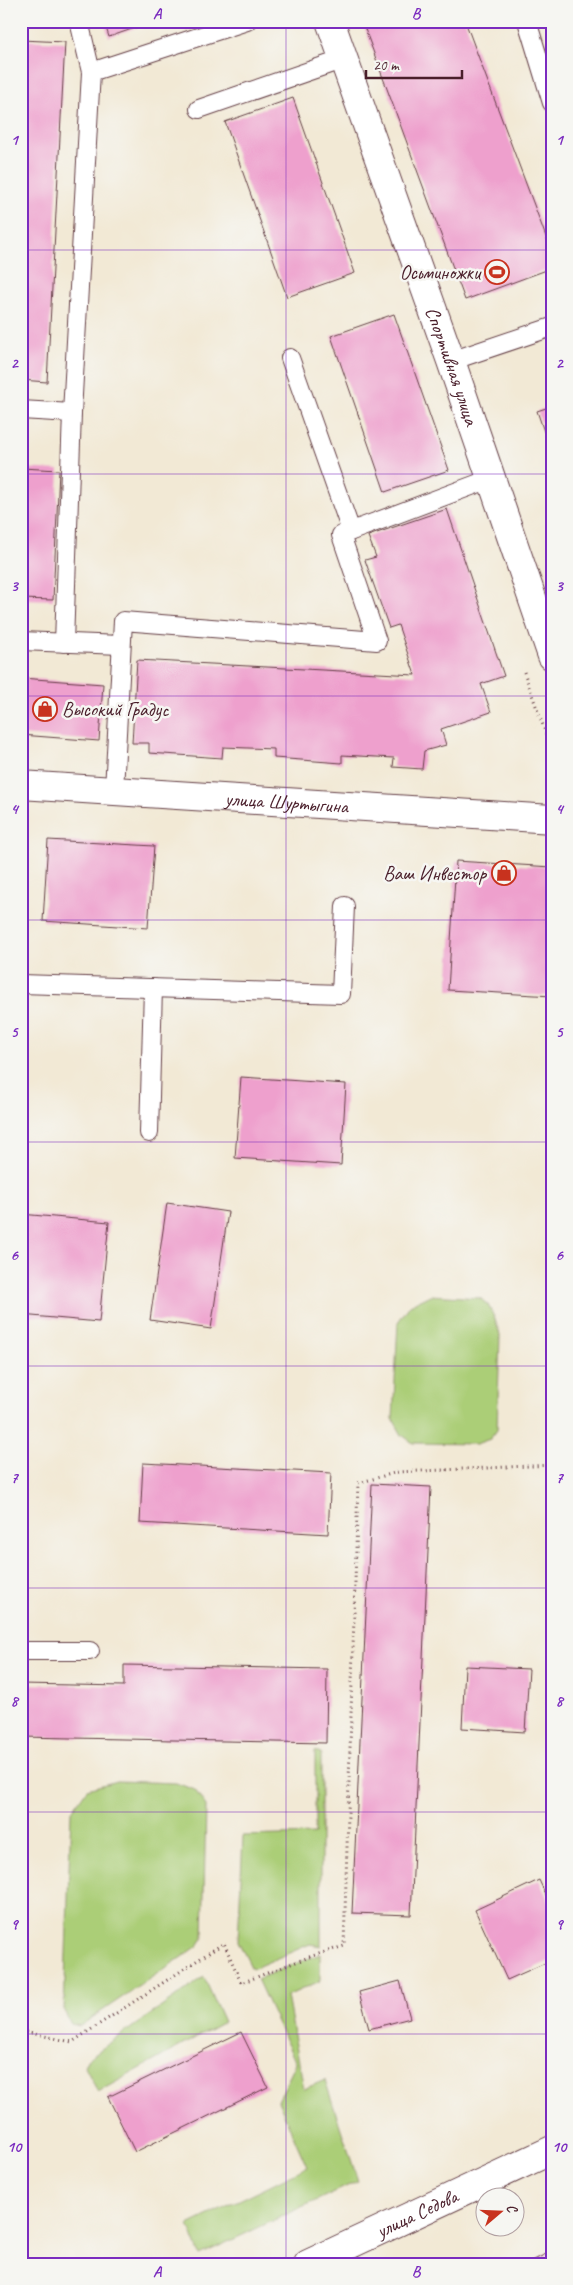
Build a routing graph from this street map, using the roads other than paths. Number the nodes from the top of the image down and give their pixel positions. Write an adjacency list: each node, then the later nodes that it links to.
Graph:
1 (79, 21): 6 (lane)
2 (247, 21): 6 (lane)
3 (330, 21): 5 (street, Спортивная улица)
4 (527, 21): 7 (lane)
5 (344, 59): 9 (lane); 12 (street, Спортивная улица)
6 (91, 72): 14 (lane)
7 (549, 82): 8 (lane)
8 (552, 103)
9 (199, 110)
10 (552, 328): 12 (lane)
11 (290, 358): 16 (lane)
12 (451, 361): 15 (street, Спортивная улица)
13 (21, 410): 14 (lane)
14 (72, 413): 18 (lane)
15 (490, 479): 16 (lane); 20 (street, Спортивная улица)
16 (351, 531): 19 (lane)
17 (21, 641): 18 (lane)
18 (64, 643): 19 (lane)
19 (122, 645): 22 (lane)
20 (552, 656)
21 (21, 785): 22 (street, улица Шуртыгина)
22 (114, 790): 23 (street, улица Шуртыгина)
23 (552, 819)
24 (345, 906): 26 (lane)
25 (21, 984): 26 (lane)
26 (153, 988): 27 (lane)
27 (149, 1133)
28 (21, 1651): 29 (lane)
29 (90, 1651)
30 (552, 2150): 31 (street, улица Седова)
31 (308, 2264)

